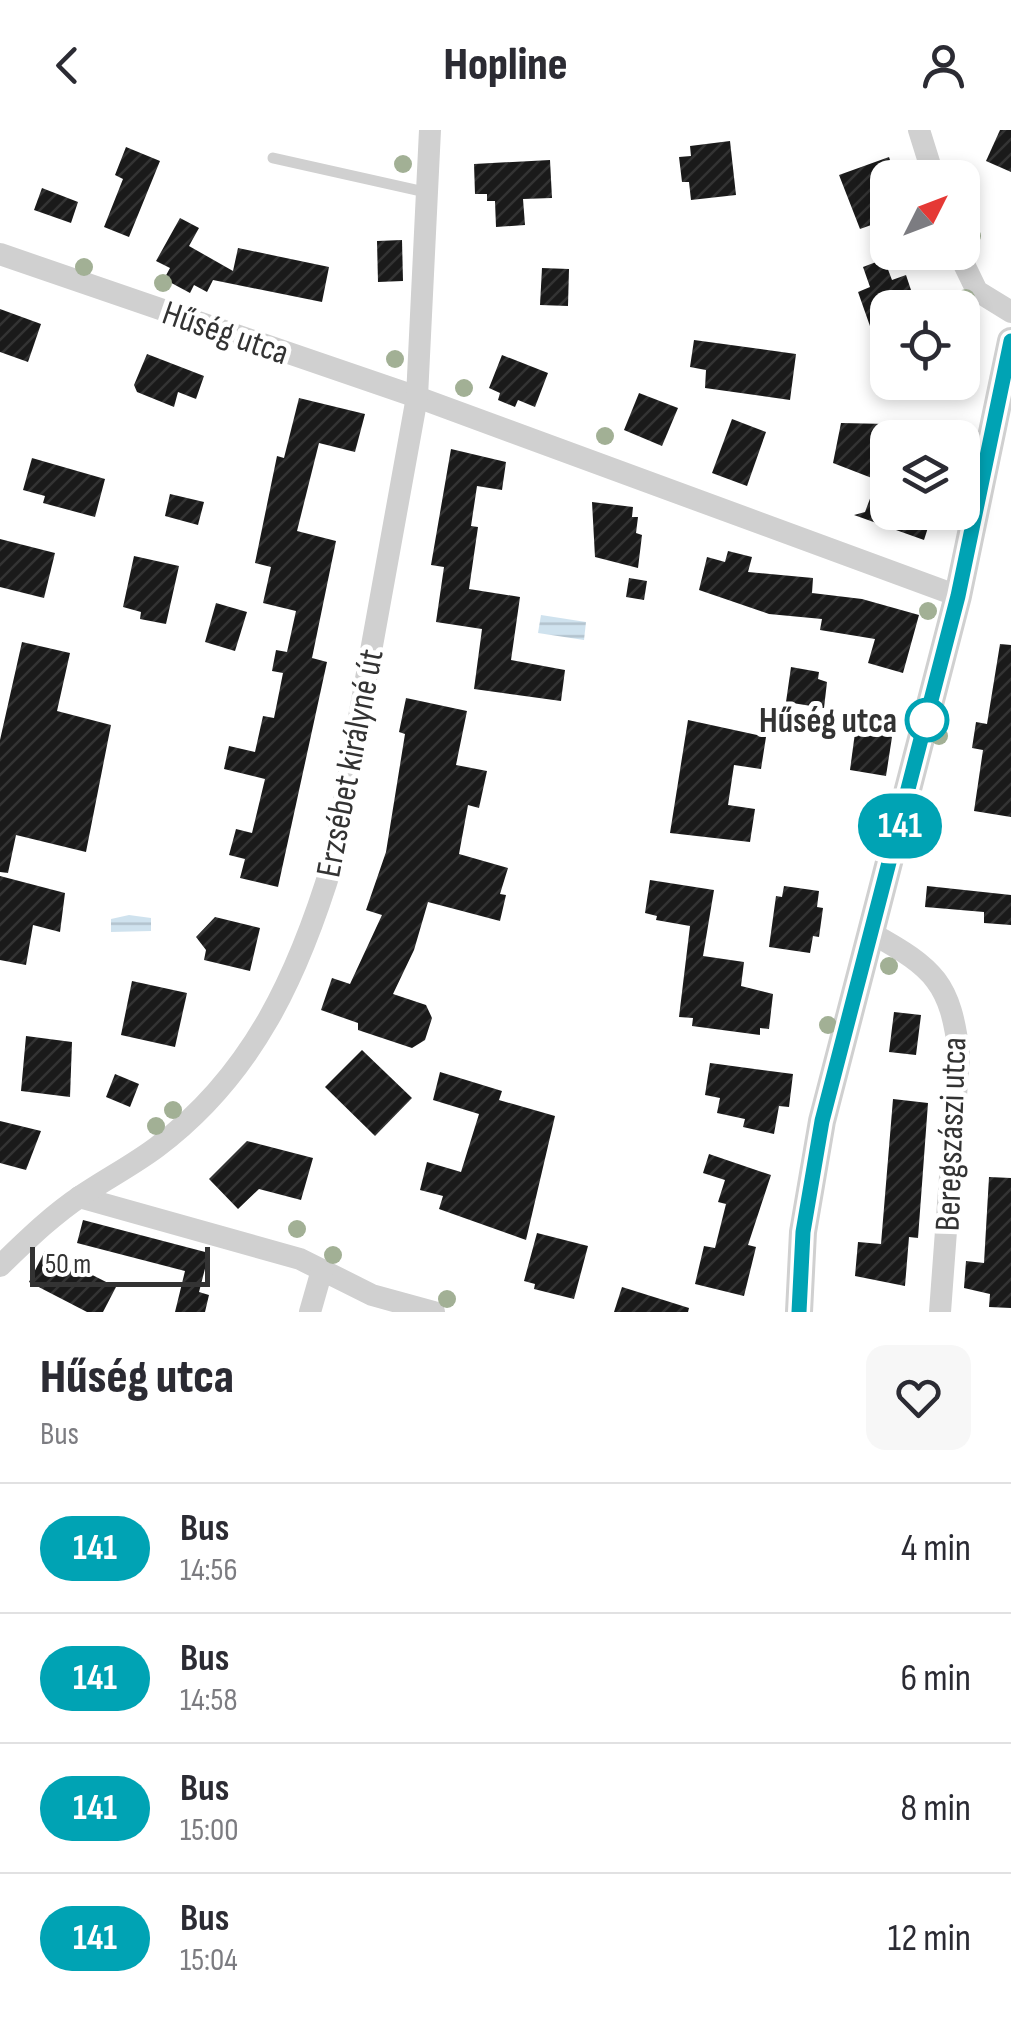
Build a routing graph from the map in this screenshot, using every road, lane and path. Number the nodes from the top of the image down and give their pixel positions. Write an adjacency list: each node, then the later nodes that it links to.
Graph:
1 (430, 130): 5 (street, Erzsébet királyné út)
2 (918, 130): 4 (street)
3 (273, 158): 5 (lane)
4 (928, 160)
5 (425, 192): 10 (street, Erzsébet királyné út)
6 (0, 254): 10 (street, Hűség utca)
7 (963, 270): 8 (street)
8 (1011, 312)
9 (1011, 341): 11 (street)
10 (418, 397): 11 (street, Hűség utca); 13 (street, Erzsébet királyné út)
11 (958, 596): 12 (street)
12 (873, 934): 18 (street); 19 (street, Beregszászi utca)
13 (79, 1197): 14 (street, Erzsébet királyné út); 15 (street)
14 (0, 1266)
15 (322, 1270): 16 (street); 17 (street)
16 (310, 1312)
17 (434, 1312)
18 (799, 1312)
19 (940, 1312)

